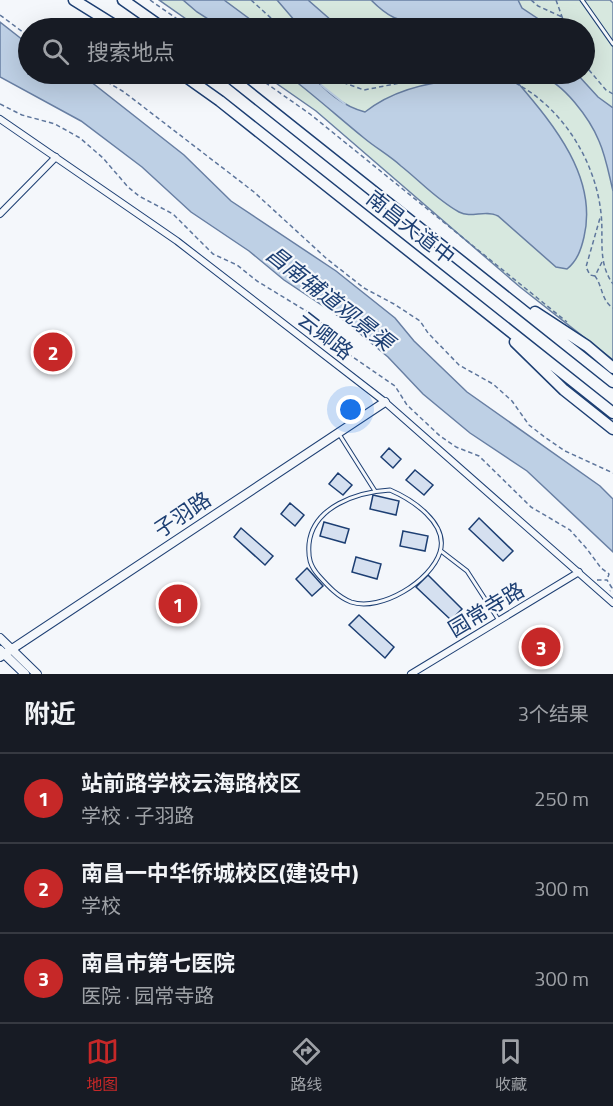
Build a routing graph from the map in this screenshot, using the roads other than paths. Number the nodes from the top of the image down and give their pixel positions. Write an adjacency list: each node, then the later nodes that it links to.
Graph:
1 (74, 0): 4 (highway)
2 (123, 0): 5 (highway)
3 (582, 0): 6 (lane)
4 (103, 18)
5 (149, 18)
6 (595, 18)
7 (595, 18): 8 (lane)
8 (613, 44)
9 (196, 84): 15 (highway, 南昌大道中)
10 (239, 84): 14 (highway, 南昌大道中)
11 (0, 119): 12 (street, 云卿路)
12 (56, 157): 13 (street); 18 (street, 云卿路)
13 (0, 214)
14 (484, 279): 16 (highway); 17 (highway, 南昌大道中)
15 (465, 294): 19 (highway, 南昌大道中); 20 (highway)
16 (613, 368)
17 (613, 382)
18 (385, 402): 21 (street, 子羽路); 24 (street, 云卿路)
19 (613, 413)
20 (613, 429)
21 (338, 433): 22 (lane); 28 (street, 子羽路)
22 (375, 491): 23 (lane); 23 (lane)
23 (441, 551): 26 (lane)
24 (579, 572): 25 (street, 云卿路); 26 (street, 园常寺路)
25 (613, 603)
26 (499, 621): 31 (street, 园常寺路)
27 (0, 638): 28 (street)
28 (4, 653): 29 (street); 30 (street)
29 (25, 674)
30 (37, 674)
31 (411, 674)

